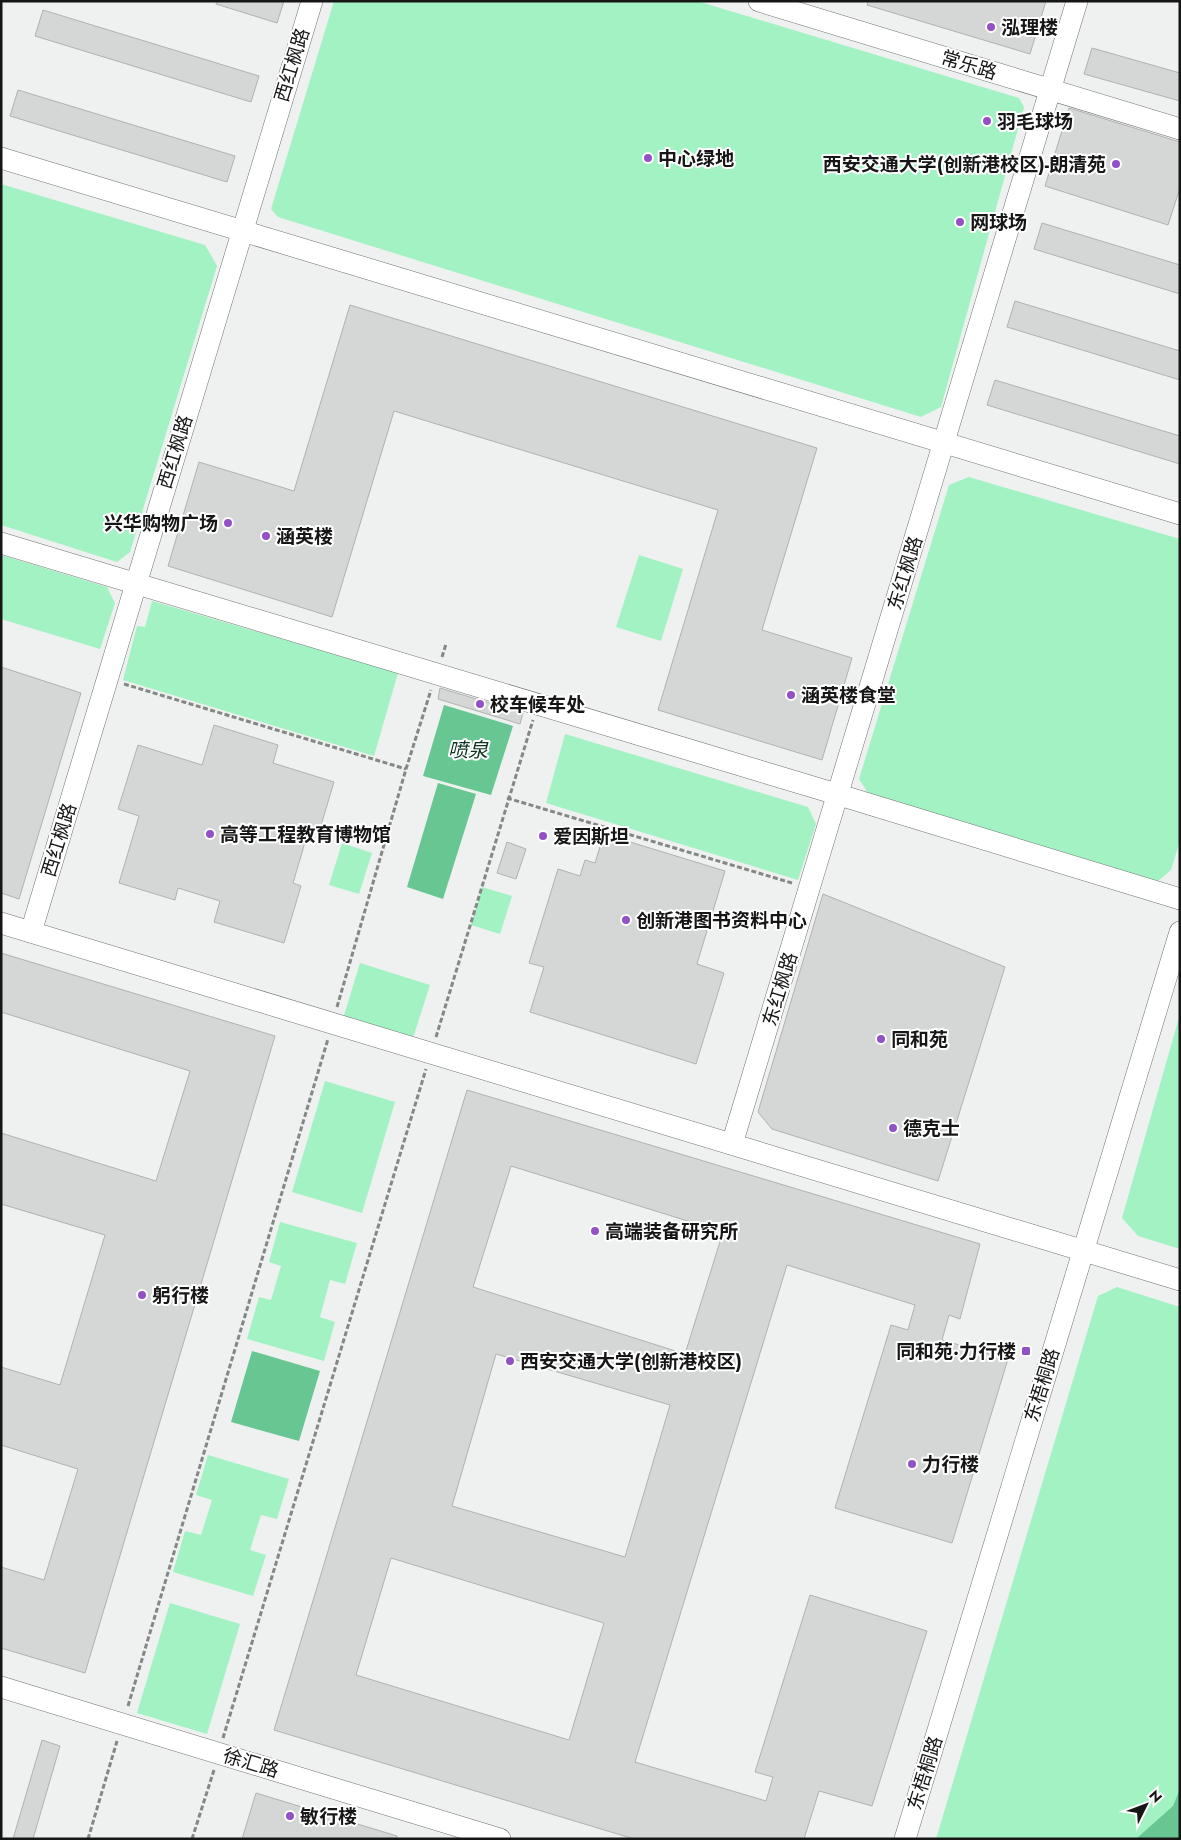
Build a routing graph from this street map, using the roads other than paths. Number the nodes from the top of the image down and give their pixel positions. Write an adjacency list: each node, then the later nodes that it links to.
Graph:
1 (312, 1): 7 (street, 西红枫路)
2 (759, 1): 4 (street, 常乐路)
3 (1077, 1): 4 (street, 东红枫路)
4 (1051, 89): 5 (street, 常乐路); 8 (street, 东红枫路)
5 (1180, 129)
6 (1, 158): 7 (street)
7 (242, 230): 8 (street); 11 (street, 西红枫路)
8 (944, 442): 9 (street); 12 (street, 东红枫路)
9 (1180, 514)
10 (1, 543): 11 (street)
11 (136, 583): 12 (street); 15 (street, 西红枫路)
12 (839, 794): 13 (street); 17 (street, 东红枫路)
13 (1180, 899)
14 (1, 924): 15 (street)
15 (31, 932): 17 (street)
16 (1180, 932): 18 (street, 东梧桐路)
17 (732, 1144): 18 (street)
18 (1083, 1250): 19 (street); 22 (street, 东梧桐路)
19 (1180, 1280)
20 (1, 1688): 21 (street, 徐汇路)
21 (500, 1839)
22 (906, 1839)

